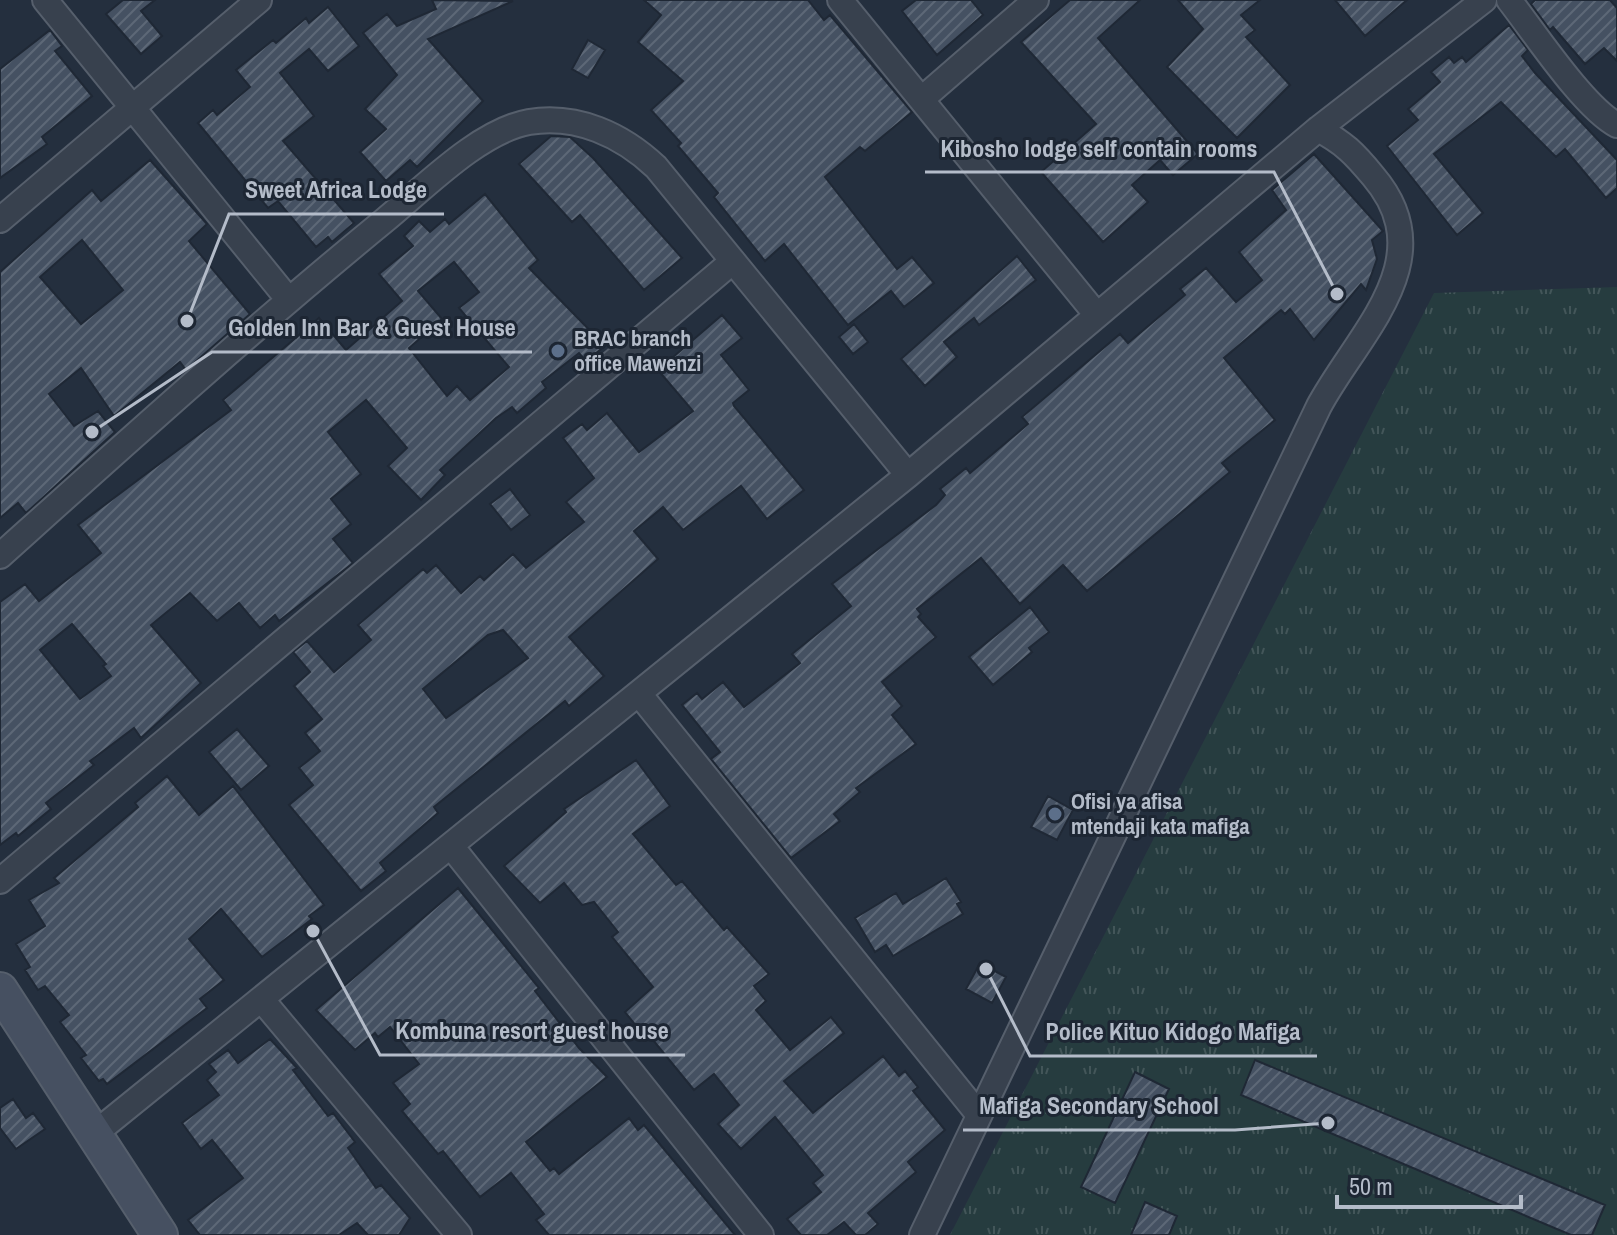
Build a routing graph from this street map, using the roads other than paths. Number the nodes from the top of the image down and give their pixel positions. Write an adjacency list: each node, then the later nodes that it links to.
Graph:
1 (45, 0): 8 (street)
2 (259, 0): 8 (street)
3 (840, 0): 7 (street)
4 (1036, 0): 7 (street)
5 (1484, 0): 10 (street)
6 (1509, 0): 9 (street)
7 (923, 98): 14 (street)
8 (132, 109): 11 (street); 13 (street)
9 (1617, 125)
10 (1318, 129): 14 (street); 22 (street)
11 (0, 220)
12 (733, 261): 13 (street); 15 (street); 19 (street)
13 (288, 299): 16 (street)
14 (1096, 314): 15 (street)
15 (908, 475): 17 (street)
16 (0, 556)
17 (640, 695): 18 (street); 22 (street)
18 (451, 846): 21 (street); 26 (street)
19 (0, 881)
20 (0, 990): 23 (street)
21 (262, 1000): 23 (street); 25 (street)
22 (979, 1115): 27 (street)
23 (93, 1135): 24 (street)
24 (160, 1235)
25 (459, 1235)
26 (761, 1235)
27 (922, 1235)

